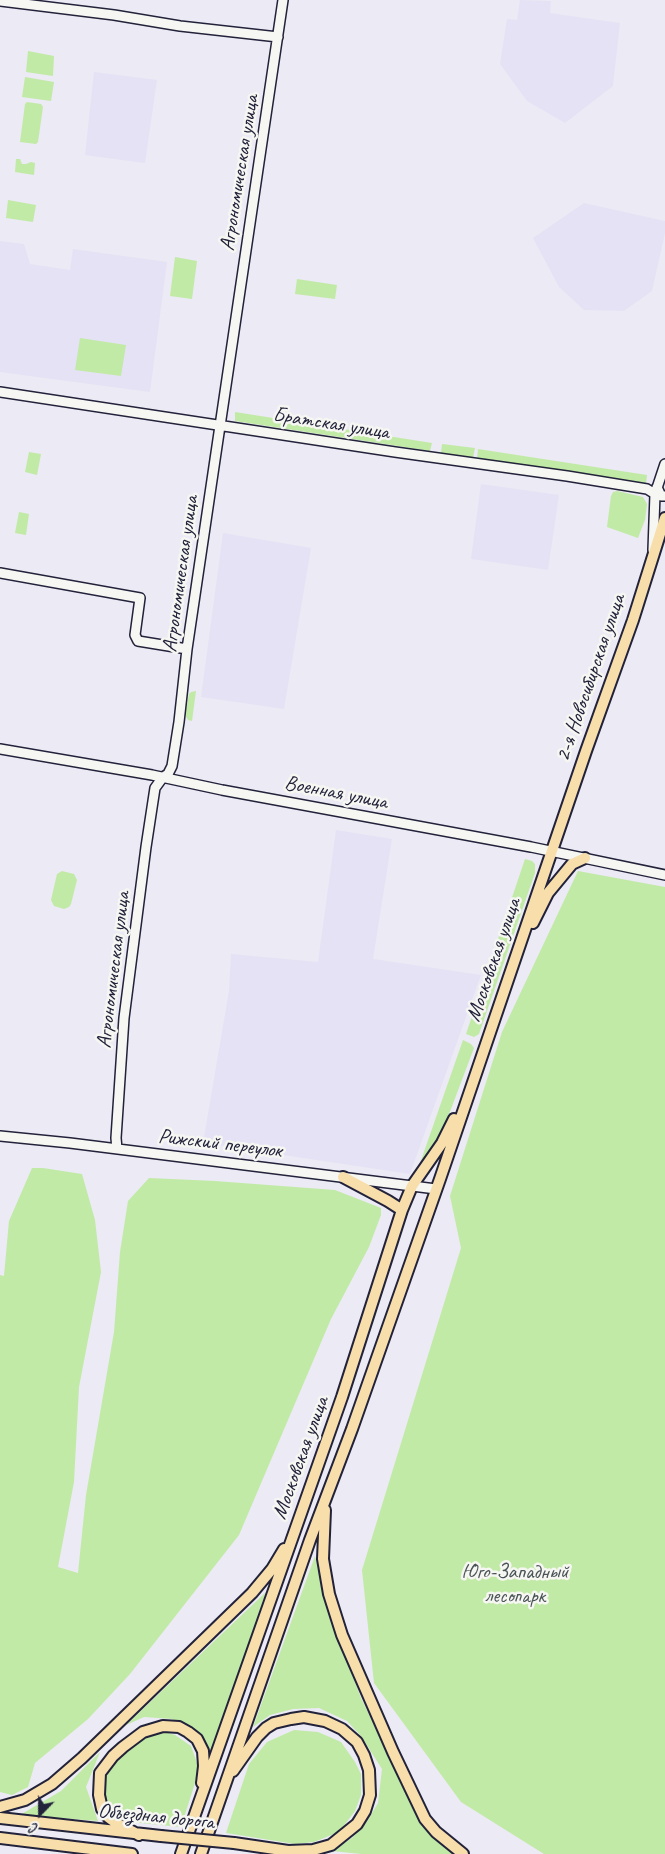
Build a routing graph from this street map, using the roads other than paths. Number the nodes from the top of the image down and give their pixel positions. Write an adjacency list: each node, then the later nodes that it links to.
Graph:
1 (283, 0): 3 (street, Агрономическая улица)
2 (0, 1): 3 (street)
3 (278, 37): 5 (street, Агрономическая улица)
4 (0, 392): 5 (street, Братская улица)
5 (220, 425): 7 (street, Братская улица); 12 (street, Агрономическая улица)
6 (665, 464): 7 (street)
7 (656, 491): 8 (street); 10 (street)
8 (665, 496)
9 (665, 518): 10 (main road, 2-я Новосибирская улица)
10 (653, 553): 15 (main road, 2-я Новосибирская улица)
11 (0, 573): 12 (street)
12 (187, 649): 14 (street, Агрономическая улица)
13 (0, 749): 14 (street, Военная улица)
14 (163, 777): 15 (street, Военная улица); 21 (street, Агрономическая улица)
15 (552, 851): 16 (street, Военная улица); 18 (main road, Московская улица)
16 (585, 858): 17 (street, Военная улица); 18 (main road)
17 (665, 875)
18 (522, 937): 19 (main road, Московская улица)
19 (472, 1082): 23 (main road, Московская улица); 24 (main road, Московская улица)
20 (0, 1136): 21 (street, Рижский переулок)
21 (117, 1149): 22 (street, Рижский переулок)
22 (343, 1177): 23 (street, Рижский переулок); 25 (main road)
23 (412, 1186): 24 (street, Рижский переулок); 25 (main road, Московская улица)
24 (436, 1189): 26 (main road, Московская улица)
25 (402, 1210): 27 (main road, Московская улица)
26 (326, 1500): 28 (main road, Московская улица); 41 (main road)
27 (295, 1531): 29 (main road, Московская улица); 30 (main road)
28 (226, 1781): 34 (main road); 39 (main road, Московская улица)
29 (201, 1798): 32 (main road); 38 (main road, Московская улица)
30 (0, 1807)
31 (0, 1818): 32 (main road, Объездная дорога)
32 (139, 1835): 34 (main road, Объездная дорога, bridge)
33 (0, 1838): 36 (main road, Объездная дорога)
34 (288, 1851): 40 (main road, Объездная дорога)
35 (116, 1854): 36 (main road)
36 (128, 1854): 37 (main road, Объездная дорога)
37 (132, 1854)
38 (181, 1854)
39 (201, 1854)
40 (308, 1854)
41 (463, 1854)

